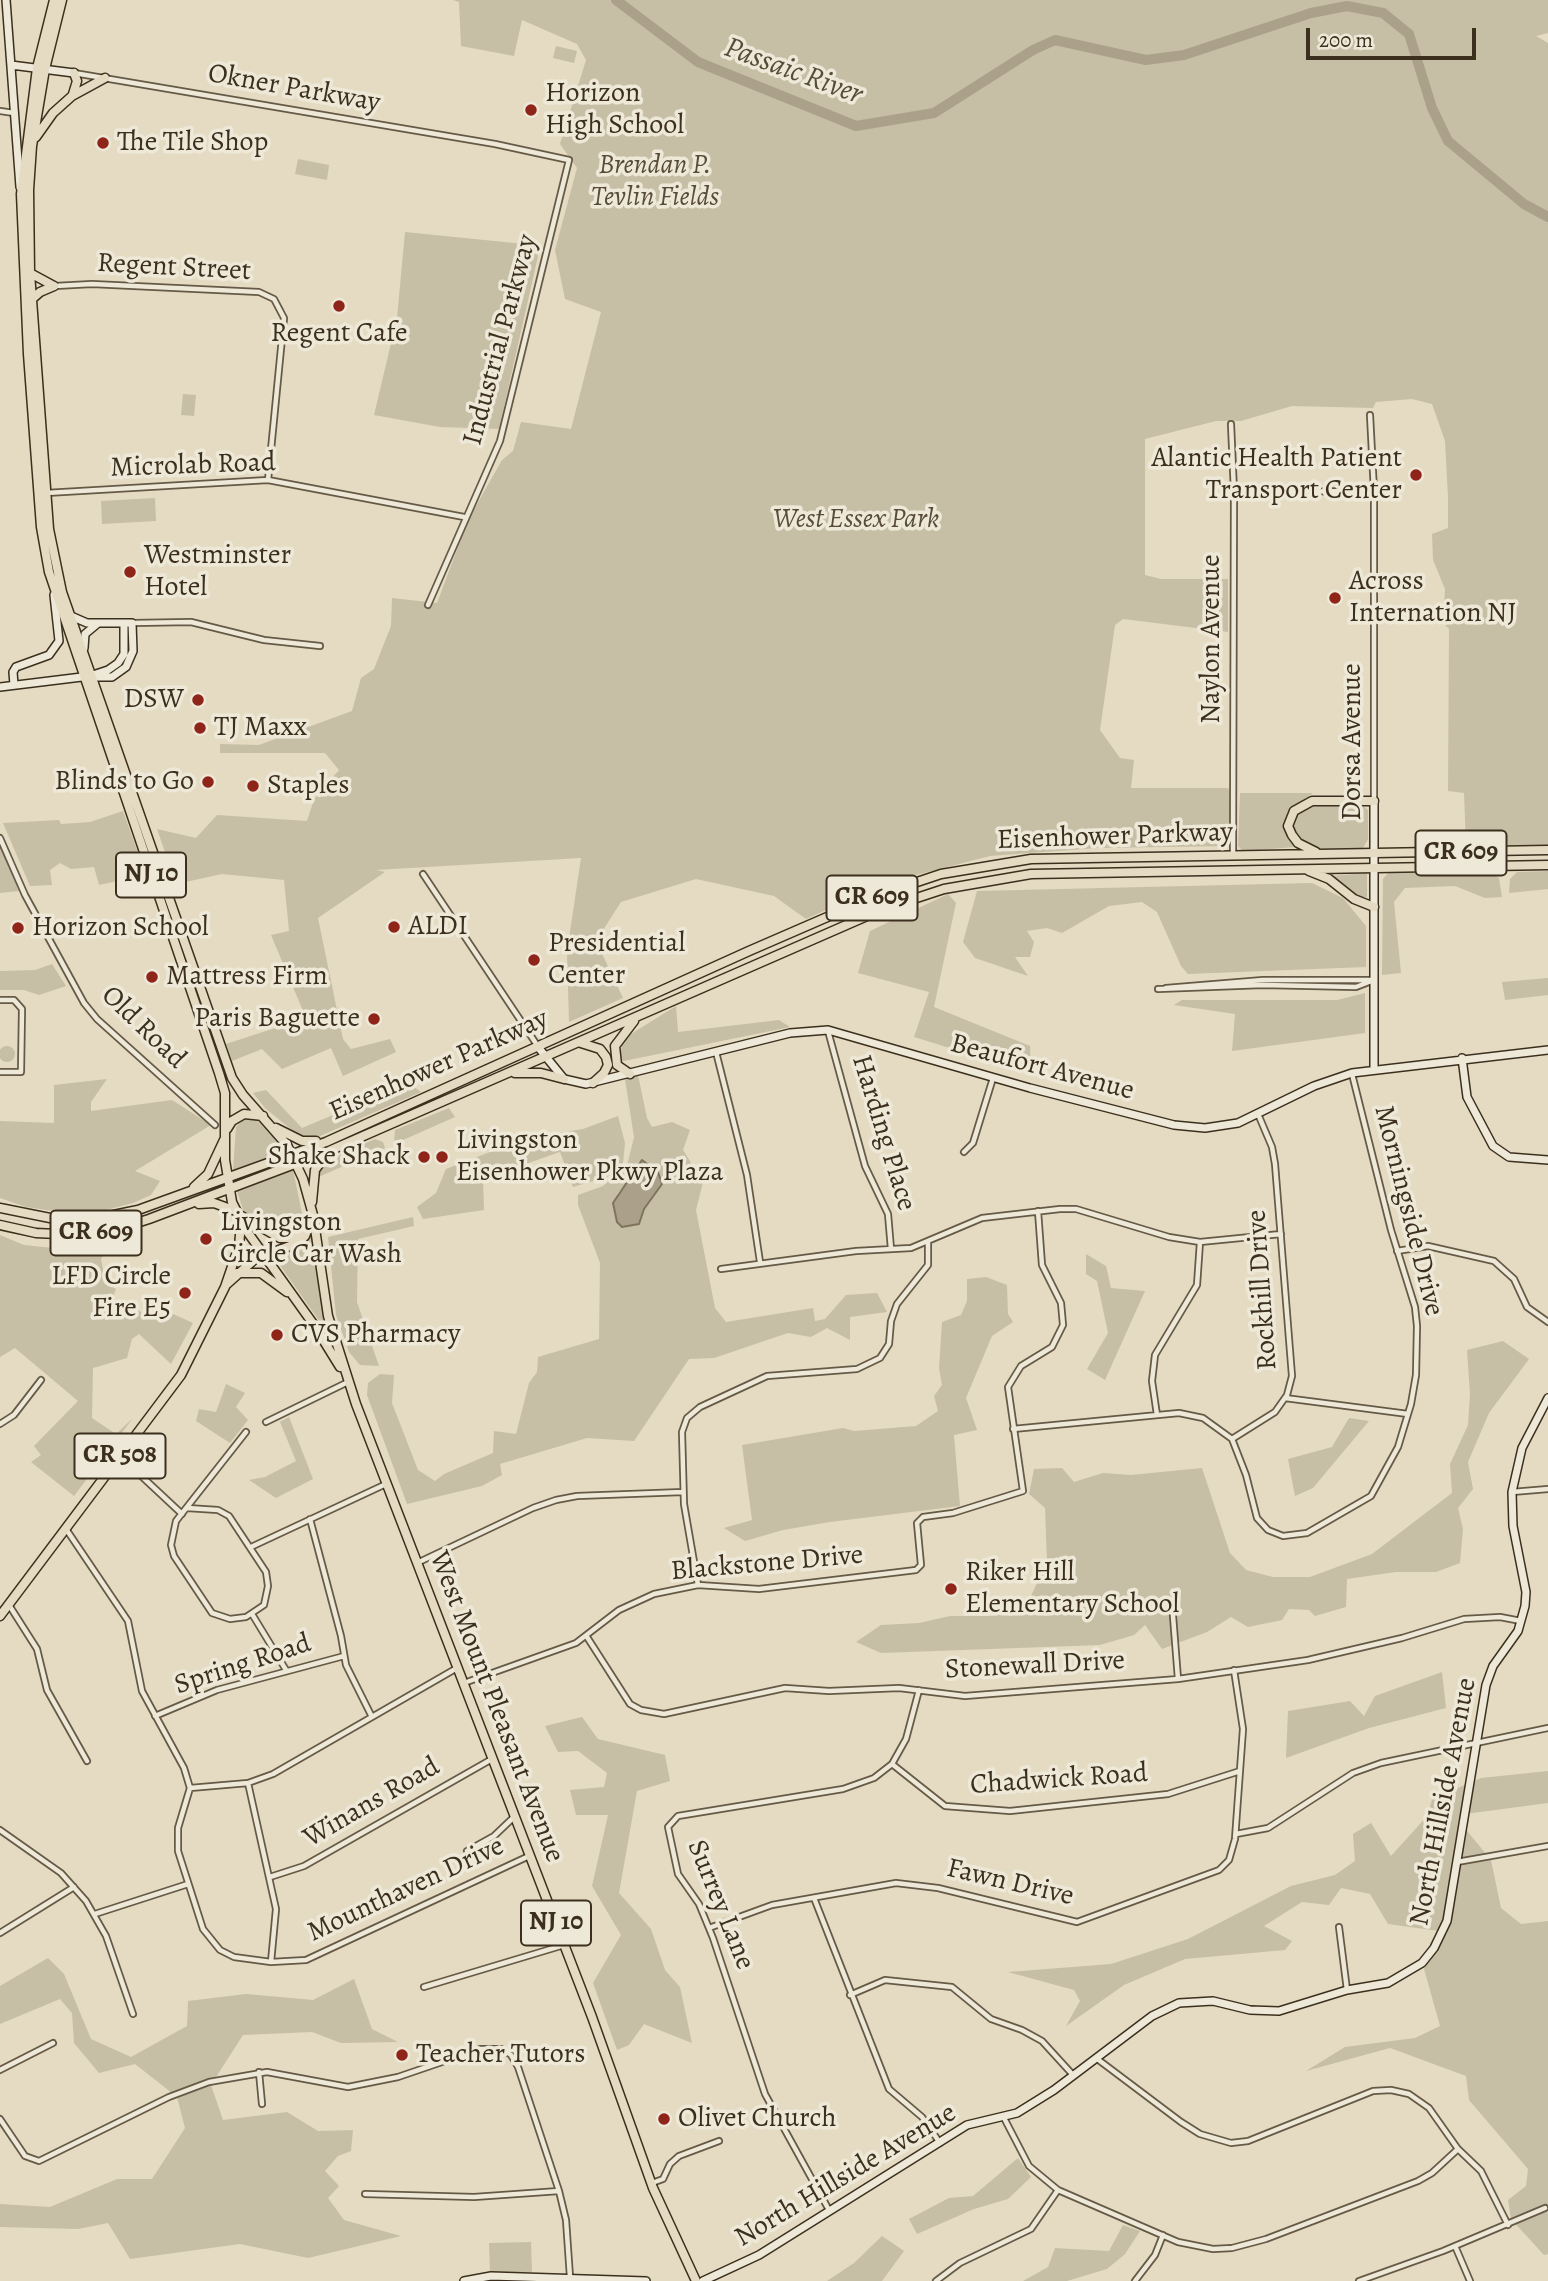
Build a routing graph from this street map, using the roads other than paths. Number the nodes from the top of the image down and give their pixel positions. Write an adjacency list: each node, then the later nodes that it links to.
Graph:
1 (6, 0): 4 (street)
2 (54, 0): 5 (main road, NJ 10)
3 (62, 0): 5 (main road, NJ 10)
4 (11, 65): 5 (street, Okner Parkway); 10 (street)
5 (41, 69): 6 (street, Okner Parkway); 11 (main road, NJ 10); 13 (main road, NJ 10)
6 (74, 73): 7 (street, Okner Parkway); 8 (main road)
7 (105, 78): 8 (main road); 12 (street, Okner Parkway)
8 (72, 96): 11 (main road)
9 (0, 111): 10 (street)
10 (14, 113): 13 (street)
11 (32, 146): 14 (main road, NJ 10)
12 (569, 159): 23 (street, Industrial Parkway)
13 (21, 194): 24 (main road, NJ 10)
14 (30, 273): 15 (main road); 16 (main road, NJ 10)
15 (54, 286): 16 (main road); 19 (street, Regent Street)
16 (32, 299): 22 (main road, NJ 10)
17 (1370, 415): 20 (street, Dorsa Avenue)
18 (1231, 424): 21 (street, Naylon Avenue)
19 (268, 480): 22 (street, Microlab Road); 23 (street, Microlab Road)
20 (1374, 491): 21 (street); 33 (street, Dorsa Avenue)
21 (1234, 492): 36 (street, Naylon Avenue)
22 (46, 493): 26 (main road, NJ 10)
23 (464, 517): 25 (street, Industrial Parkway)
24 (52, 587): 30 (main road, NJ 10); 31 (street)
25 (428, 605)
26 (68, 612): 28 (street); 30 (main road, NJ 10)
27 (128, 623): 28 (street); 29 (street); 30 (street)
28 (98, 624): 30 (street)
29 (320, 646)
30 (87, 674): 31 (street); 63 (main road, NJ 10); 66 (main road, NJ 10)
31 (14, 685): 32 (street)
32 (0, 687)
33 (1374, 801): 37 (main road); 38 (street, Dorsa Avenue)
34 (0, 838): 64 (street, Old Road)
35 (1548, 850): 38 (main road, Eisenhower Parkway / CR 609)
36 (1233, 855): 37 (main road, Eisenhower Parkway / CR 609); 49 (main road, Eisenhower Parkway / CR 609)
37 (1326, 855): 38 (main road, Eisenhower Parkway / CR 609)
38 (1374, 855): 40 (street, Dorsa Avenue)
39 (1548, 865): 40 (main road, Eisenhower Parkway / CR 609)
40 (1374, 868): 41 (main road, Eisenhower Parkway / CR 609); 43 (street, Dorsa Avenue)
41 (1299, 869): 43 (main road); 46 (main road, Eisenhower Parkway / CR 609)
42 (424, 874): 49 (street)
43 (1374, 907): 44 (street, Dorsa Avenue)
44 (1374, 980): 44 (street); 54 (street, Dorsa Avenue)
45 (0, 1000): 55 (street)
46 (640, 1016): 48 (main road, Eisenhower Parkway / CR 609); 58 (main road)
47 (828, 1030): 51 (street, Beaufort Avenue); 59 (street, Beaufort Avenue); 86 (street, Harding Place)
48 (578, 1043): 52 (main road, Eisenhower Parkway / CR 609); 61 (main road)
49 (538, 1047): 52 (street); 67 (main road, Eisenhower Parkway / CR 609)
50 (1548, 1050): 53 (street, Beaufort Avenue)
51 (716, 1052): 58 (street, Beaufort Avenue); 89 (street)
52 (545, 1057): 56 (main road, Eisenhower Parkway / CR 609); 60 (street)
53 (1462, 1058): 54 (street, Beaufort Avenue); 71 (street)
54 (1374, 1068): 57 (street, Beaufort Avenue)
55 (0, 1072)
56 (508, 1073): 60 (main road); 68 (main road, Eisenhower Parkway / CR 609)
57 (1352, 1073): 62 (street, Beaufort Avenue); 87 (street, Morningside Drive)
58 (629, 1074): 61 (street, Beaufort Avenue)
59 (993, 1077): 62 (street, Beaufort Avenue); 69 (street)
60 (564, 1079): 61 (street, Beaufort Avenue)
61 (593, 1083)
62 (1258, 1113): 83 (street, Rockhill Drive)
63 (263, 1116): 65 (main road, NJ 10); 66 (main road)
64 (215, 1125)
65 (274, 1127): 67 (main road); 70 (main road, NJ 10)
66 (227, 1132): 73 (main road, NJ 10); 75 (main road)
67 (326, 1142): 70 (main road, Eisenhower Parkway / CR 609)
68 (329, 1151): 72 (main road, Eisenhower Parkway / CR 609); 78 (main road)
69 (964, 1152)
70 (292, 1154): 72 (main road, NJ 10); 73 (main road, Eisenhower Parkway / CR 609)
71 (1548, 1160)
72 (297, 1164): 74 (main road, Eisenhower Parkway / CR 609); 78 (main road, NJ 10)
73 (227, 1178): 74 (main road, NJ 10); 75 (main road, Eisenhower Parkway / CR 609)
74 (228, 1189): 76 (main road, Eisenhower Parkway / CR 609); 80 (main road, NJ 10)
75 (183, 1194): 77 (main road, Eisenhower Parkway / CR 609)
76 (189, 1205): 80 (main road); 81 (main road, Eisenhower Parkway / CR 609)
77 (0, 1208)
78 (312, 1210): 82 (main road); 96 (main road, West Mount Pleasant Avenue / NJ 10)
79 (1038, 1211): 84 (street); 85 (street); 103 (street, Blackstone Drive)
80 (238, 1215): 82 (main road); 88 (main road, West Mount Pleasant Avenue / NJ 10); 92 (main road, CR 508)
81 (0, 1225)
82 (306, 1231): 88 (main road, CR 508)
83 (1281, 1234): 85 (street); 97 (street, Rockhill Drive)
84 (928, 1242): 86 (street); 109 (street)
85 (1200, 1242): 100 (street)
86 (891, 1249): 89 (street)
87 (1397, 1251): 94 (street); 99 (street, Morningside Drive)
88 (264, 1256): 91 (main road, CR 508); 93 (main road, West Mount Pleasant Avenue / NJ 10)
89 (760, 1262): 90 (street)
90 (721, 1269)
91 (237, 1273): 92 (main road, CR 508); 93 (main road)
92 (225, 1287): 106 (main road, CR 508)
93 (294, 1297): 96 (main road, West Mount Pleasant Avenue / NJ 10)
94 (1548, 1322)
95 (41, 1380): 102 (street)
96 (348, 1382): 101 (street); 107 (main road, West Mount Pleasant Avenue / NJ 10)
97 (1285, 1398): 99 (street); 105 (street, Rockhill Drive)
98 (1548, 1398): 110 (street, North Hillside Avenue)
99 (1408, 1414): 105 (street, Morningside Drive)
100 (1157, 1415): 103 (street); 105 (street)
101 (266, 1422)
102 (0, 1424)
103 (1013, 1429): 117 (street, Blackstone Drive)
104 (246, 1432): 111 (street)
105 (1231, 1439)
106 (120, 1456): 112 (street); 114 (main road, CR 508)
107 (386, 1484): 113 (street); 116 (main road, West Mount Pleasant Avenue / NJ 10)
108 (1548, 1489): 110 (street)
109 (683, 1492): 116 (street); 117 (street)
110 (1511, 1492): 122 (street, North Hillside Avenue)
111 (187, 1508): 112 (street); 115 (street)
112 (181, 1514): 119 (street)
113 (310, 1519): 115 (street); 124 (street)
114 (66, 1529): 118 (main road, CR 508); 132 (street)
115 (251, 1547): 119 (street)
116 (416, 1564): 125 (main road, West Mount Pleasant Avenue / NJ 10)
117 (698, 1584): 123 (street, Blackstone Drive)
118 (9, 1605): 120 (main road, CR 508); 136 (street)
119 (252, 1614): 126 (street)
120 (0, 1616)
121 (1173, 1616): 128 (street)
122 (1521, 1620): 127 (street, Stonewall Drive); 134 (street, North Hillside Avenue)
123 (587, 1637): 129 (street, Blackstone Drive); 130 (street, Stonewall Drive)
124 (344, 1656): 126 (street, Spring Road); 131 (street)
125 (458, 1668): 129 (main road, West Mount Pleasant Avenue / NJ 10); 131 (street)
126 (286, 1670): 132 (street, Spring Road)
127 (1234, 1670): 128 (street, Stonewall Drive); 138 (street, Fawn Drive)
128 (1178, 1679): 130 (street, Stonewall Drive)
129 (464, 1683): 135 (main road, West Mount Pleasant Avenue / NJ 10)
130 (919, 1690): 137 (street, Surrey Lane)
131 (372, 1715): 139 (street)
132 (155, 1716): 140 (street)
133 (1548, 1728): 134 (street)
134 (1477, 1743): 143 (street); 147 (street, North Hillside Avenue)
135 (493, 1759): 141 (main road, West Mount Pleasant Avenue / NJ 10); 148 (street, Winans Road)
136 (87, 1761)
137 (892, 1764): 138 (street, Chadwick Road); 154 (street, Surrey Lane)
138 (1240, 1771): 143 (street, Fawn Drive)
139 (248, 1783): 140 (street); 148 (street)
140 (190, 1788): 149 (street, Mounthaven Drive)
141 (515, 1817): 145 (street); 146 (main road, West Mount Pleasant Avenue / NJ 10)
142 (0, 1830): 150 (street)
143 (1236, 1834): 151 (street, Fawn Drive)
144 (1548, 1846): 147 (street)
145 (467, 1851)
146 (530, 1855): 156 (main road, West Mount Pleasant Avenue / NJ 10); 157 (street, Mounthaven Drive)
147 (1457, 1862): 159 (street, North Hillside Avenue)
148 (270, 1877): 157 (street)
149 (188, 1884): 152 (street); 157 (street, Mounthaven Drive)
150 (74, 1887): 152 (street); 155 (street)
151 (814, 1898): 154 (street, Fawn Drive); 160 (street)
152 (95, 1914): 161 (street)
153 (1339, 1927): 159 (street)
154 (709, 1928): 178 (street, Surrey Lane)
155 (0, 1933)
156 (564, 1945): 158 (street); 173 (main road, West Mount Pleasant Avenue / NJ 10)
157 (271, 1962)
158 (424, 1987)
159 (1347, 1990): 163 (street, North Hillside Avenue)
160 (850, 1995): 166 (street); 171 (street)
161 (133, 2014)
162 (53, 2043): 164 (street)
163 (1096, 2058): 166 (street, North Hillside Avenue); 172 (street)
164 (0, 2070)
165 (259, 2072): 167 (street); 169 (street); 175 (street)
166 (1073, 2076): 168 (street, North Hillside Avenue)
167 (261, 2104)
168 (1002, 2115): 171 (street, North Hillside Avenue); 174 (street)
169 (0, 2119)
170 (719, 2141): 173 (street)
171 (940, 2144): 178 (street, North Hillside Avenue)
172 (1458, 2149): 179 (street); 180 (street)
173 (651, 2184): 186 (main road, West Mount Pleasant Avenue / NJ 10)
174 (1058, 2190): 180 (street); 188 (street)
175 (559, 2191): 176 (street); 182 (street)
176 (365, 2194)
177 (1545, 2208): 179 (street)
178 (830, 2210): 187 (street, North Hillside Avenue)
179 (1508, 2225): 181 (street)
180 (1163, 2235): 189 (street)
181 (1455, 2246): 190 (street); 191 (street)
182 (570, 2277): 183 (street); 185 (street)
183 (492, 2279): 184 (street)
184 (464, 2281)
185 (646, 2281)
186 (696, 2281)
187 (703, 2281)
188 (936, 2281)
189 (1135, 2281)
190 (1359, 2281)
191 (1470, 2281)

